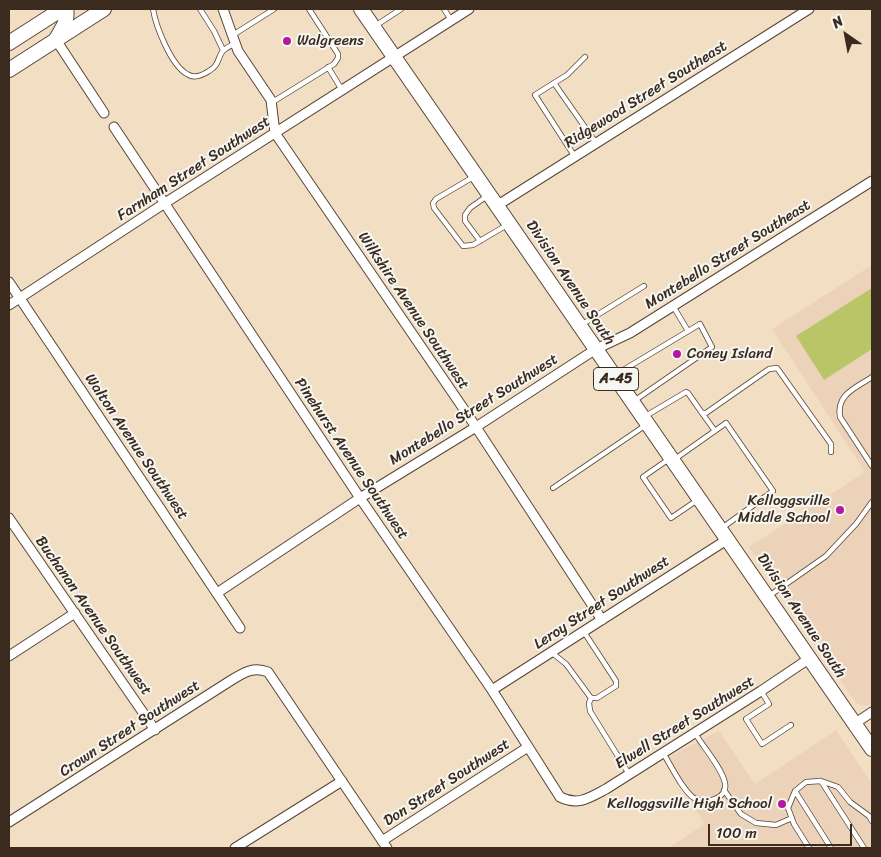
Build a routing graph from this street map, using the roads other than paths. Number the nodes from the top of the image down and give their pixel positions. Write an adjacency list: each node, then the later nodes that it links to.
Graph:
1 (62, 9): 18 (main road)
2 (66, 9): 17 (main road)
3 (104, 9): 17 (main road)
4 (153, 9): 19 (lane)
5 (200, 9): 19 (lane)
6 (223, 9): 16 (street, Wilkshire Avenue Southwest)
7 (274, 9): 16 (lane)
8 (309, 9): 22 (lane)
9 (361, 9): 15 (main road, Division Avenue South / A-45)
10 (401, 9): 15 (lane)
11 (444, 9): 14 (lane)
12 (469, 9): 14 (street, Farnham Street Southwest)
13 (809, 9): 30 (street, Ridgewood Street Southeast)
14 (451, 20): 20 (street, Farnham Street Southwest)
15 (374, 27): 20 (main road, Division Avenue South / A-45)
16 (234, 39): 19 (lane); 26 (street, Wilkshire Avenue Southwest)
17 (56, 40): 23 (main road); 27 (street)
18 (9, 43)
19 (223, 50)
20 (394, 57): 25 (street, Farnham Street Southwest); 32 (main road, Division Avenue South / A-45)
21 (585, 57): 24 (lane)
22 (328, 67): 25 (lane); 26 (lane)
23 (9, 70)
24 (554, 83): 30 (lane); 31 (lane)
25 (342, 90): 29 (street, Farnham Street Southwest)
26 (271, 103): 29 (street, Wilkshire Avenue Southwest)
27 (104, 113)
28 (114, 128): 35 (street, Pinehurst Avenue Southwest)
29 (275, 133): 35 (street, Farnham Street Southwest); 51 (street, Wilkshire Avenue Southwest)
30 (596, 143): 31 (street, Ridgewood Street Southeast)
31 (574, 157): 34 (street, Ridgewood Street Southeast)
32 (477, 175): 34 (main road, Division Avenue South / A-45); 37 (lane)
33 (872, 181): 42 (street, Montebello Street Southeast)
34 (494, 199): 36 (main road, Division Avenue South / A-45); 37 (lane)
35 (165, 203): 40 (street, Farnham Street Southwest); 58 (street, Pinehurst Avenue Southwest)
36 (510, 223): 37 (lane); 43 (main road, Division Avenue South / A-45)
37 (480, 241)
38 (9, 282): 40 (street, Walton Avenue Southwest)
39 (644, 286): 43 (lane)
40 (20, 298): 41 (street, Farnham Street Southwest); 63 (street, Walton Avenue Southwest)
41 (9, 305)
42 (673, 306): 44 (lane); 45 (street, Montebello Street Southeast)
43 (580, 326): 45 (main road, Division Avenue South / A-45)
44 (688, 331): 46 (lane); 48 (lane)
45 (596, 349): 46 (main road, Division Avenue South / A-45); 51 (street, Montebello Street Southwest)
46 (614, 376): 48 (main road, Division Avenue South / A-45)
47 (872, 377): 54 (lane)
48 (632, 402): 50 (main road, Division Avenue South / A-45)
49 (702, 413): 50 (lane); 52 (lane); 53 (lane)
50 (645, 421): 55 (main road, Division Avenue South / A-45); 57 (lane)
51 (476, 427): 58 (street, Montebello Street Southwest); 66 (street, Wilkshire Avenue Southwest)
52 (716, 431): 55 (lane); 62 (lane)
53 (831, 452)
54 (870, 458): 56 (lane)
55 (672, 459): 59 (main road, Division Avenue South / A-45); 59 (lane)
56 (872, 466)
57 (552, 488)
58 (360, 498): 63 (street, Montebello Street Southwest); 72 (street, Pinehurst Avenue Southwest)
59 (700, 499): 62 (main road, Division Avenue South / A-45)
60 (872, 502): 64 (lane)
61 (9, 518): 65 (street, Buchanan Avenue Southwest)
62 (724, 534): 64 (main road, Division Avenue South / A-45); 66 (street, Leroy Street Southwest)
63 (217, 593): 67 (street, Walton Avenue Southwest)
64 (768, 597): 71 (main road, Division Avenue South / A-45)
65 (75, 613): 70 (street); 78 (street, Buchanan Avenue Southwest)
66 (602, 620): 68 (street, Leroy Street Southwest)
67 (240, 628)
68 (584, 632): 69 (street, Leroy Street Southwest); 74 (lane)
69 (551, 652): 72 (street, Leroy Street Southwest); 74 (lane)
70 (9, 656)
71 (810, 658): 73 (street, Elwell Street Southwest); 76 (main road, Division Avenue South / A-45)
72 (492, 690): 80 (street, Pinehurst Avenue Southwest)
73 (761, 691): 77 (lane); 79 (street, Elwell Street Southwest)
74 (592, 698): 83 (lane)
75 (872, 712): 76 (street)
76 (854, 724): 81 (main road, Division Avenue South / A-45)
77 (791, 726)
78 (155, 730): 84 (street, Crown Street Southwest); 91 (street, Crown Street Southwest)
79 (695, 734): 82 (street, Elwell Street Southwest); 86 (lane)
80 (528, 748): 88 (street, Pinehurst Avenue Southwest); 92 (street, Don Street Southwest)
81 (872, 749)
82 (664, 753): 83 (street, Elwell Street Southwest); 86 (lane)
83 (629, 774): 88 (street, Elwell Street Southwest)
84 (342, 781): 92 (street); 93 (street)
85 (821, 781): 87 (lane); 90 (lane); 96 (lane)
86 (724, 790): 89 (lane)
87 (794, 791): 89 (lane); 95 (lane)
88 (570, 802)
89 (792, 818): 94 (lane)
90 (872, 821)
91 (9, 822)
92 (384, 845)
93 (235, 848)
94 (809, 848)
95 (831, 848)
96 (864, 848)

